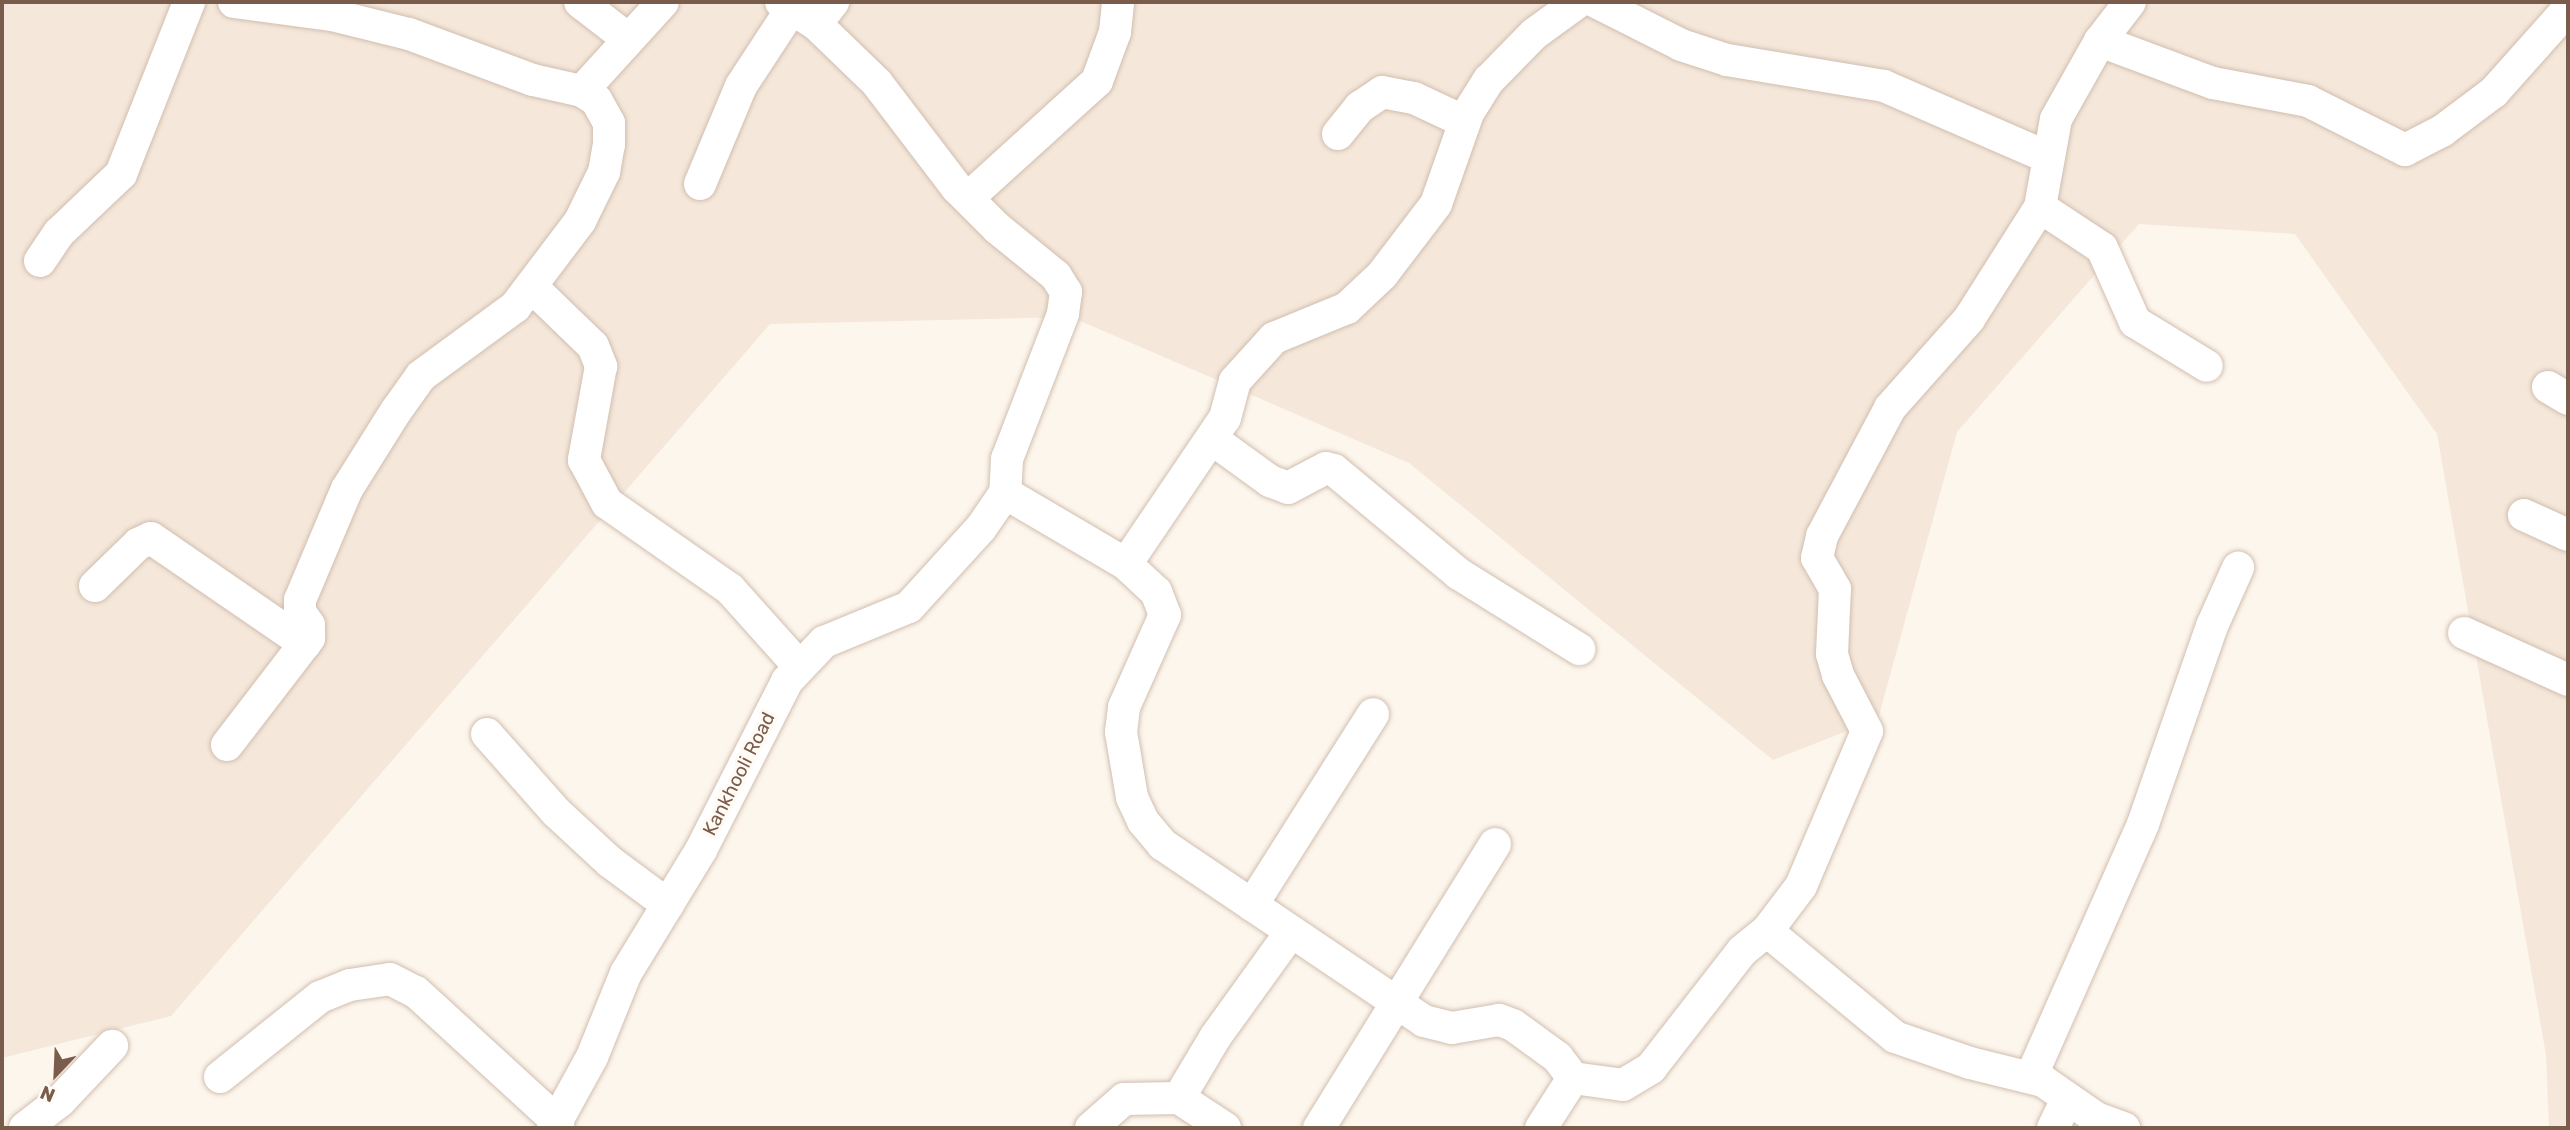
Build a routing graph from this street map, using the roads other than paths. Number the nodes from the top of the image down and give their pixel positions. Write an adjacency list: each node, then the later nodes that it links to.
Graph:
1 (189, 2): 20 (street)
2 (234, 2): 13 (street)
3 (580, 2): 11 (street)
4 (663, 2): 11 (street)
5 (1118, 2): 18 (street)
6 (1578, 2): 14 (street)
7 (1596, 2): 16 (street)
8 (2130, 2): 12 (street)
9 (805, 9): 17 (street); 18 (street)
10 (2568, 9): 12 (street)
11 (628, 39): 13 (street)
12 (2100, 41): 16 (street)
13 (582, 91): 21 (street)
14 (1465, 122): 15 (street); 23 (street)
15 (1338, 134)
16 (2047, 157): 19 (street)
17 (700, 184)
18 (968, 198): 24 (street)
19 (2040, 207): 22 (street); 41 (street)
20 (40, 261)
21 (533, 288): 31 (street); 33 (street)
22 (2207, 366)
23 (1212, 439): 27 (street); 32 (street)
24 (1005, 493): 27 (street); 33 (street, Kankhooli Road)
25 (2524, 515): 26 (street)
26 (2568, 535)
27 (1126, 564): 40 (street)
28 (2238, 568): 46 (street)
29 (95, 586): 31 (street)
30 (2463, 634): 34 (street)
31 (305, 644): 37 (street)
32 (1579, 649)
33 (799, 664): 39 (street, Kankhooli Road)
34 (2568, 680)
35 (1374, 714): 40 (street)
36 (487, 734): 39 (street)
37 (226, 745)
38 (1495, 844): 43 (street)
39 (668, 905): 50 (street, Kankhooli Road)
40 (1252, 905): 42 (street)
41 (1767, 930): 46 (street); 47 (street)
42 (1291, 932): 43 (street); 48 (street)
43 (1397, 1003): 47 (street); 54 (street)
44 (112, 1046): 51 (street)
45 (220, 1077): 50 (street)
46 (2031, 1077): 49 (street)
47 (1573, 1078): 55 (street)
48 (1179, 1098): 52 (street); 53 (street)
49 (2059, 1114): 56 (street)
50 (556, 1125)
51 (25, 1128)
52 (1091, 1128)
53 (1225, 1128)
54 (1319, 1128)
55 (1541, 1128)
56 (2124, 1128)

